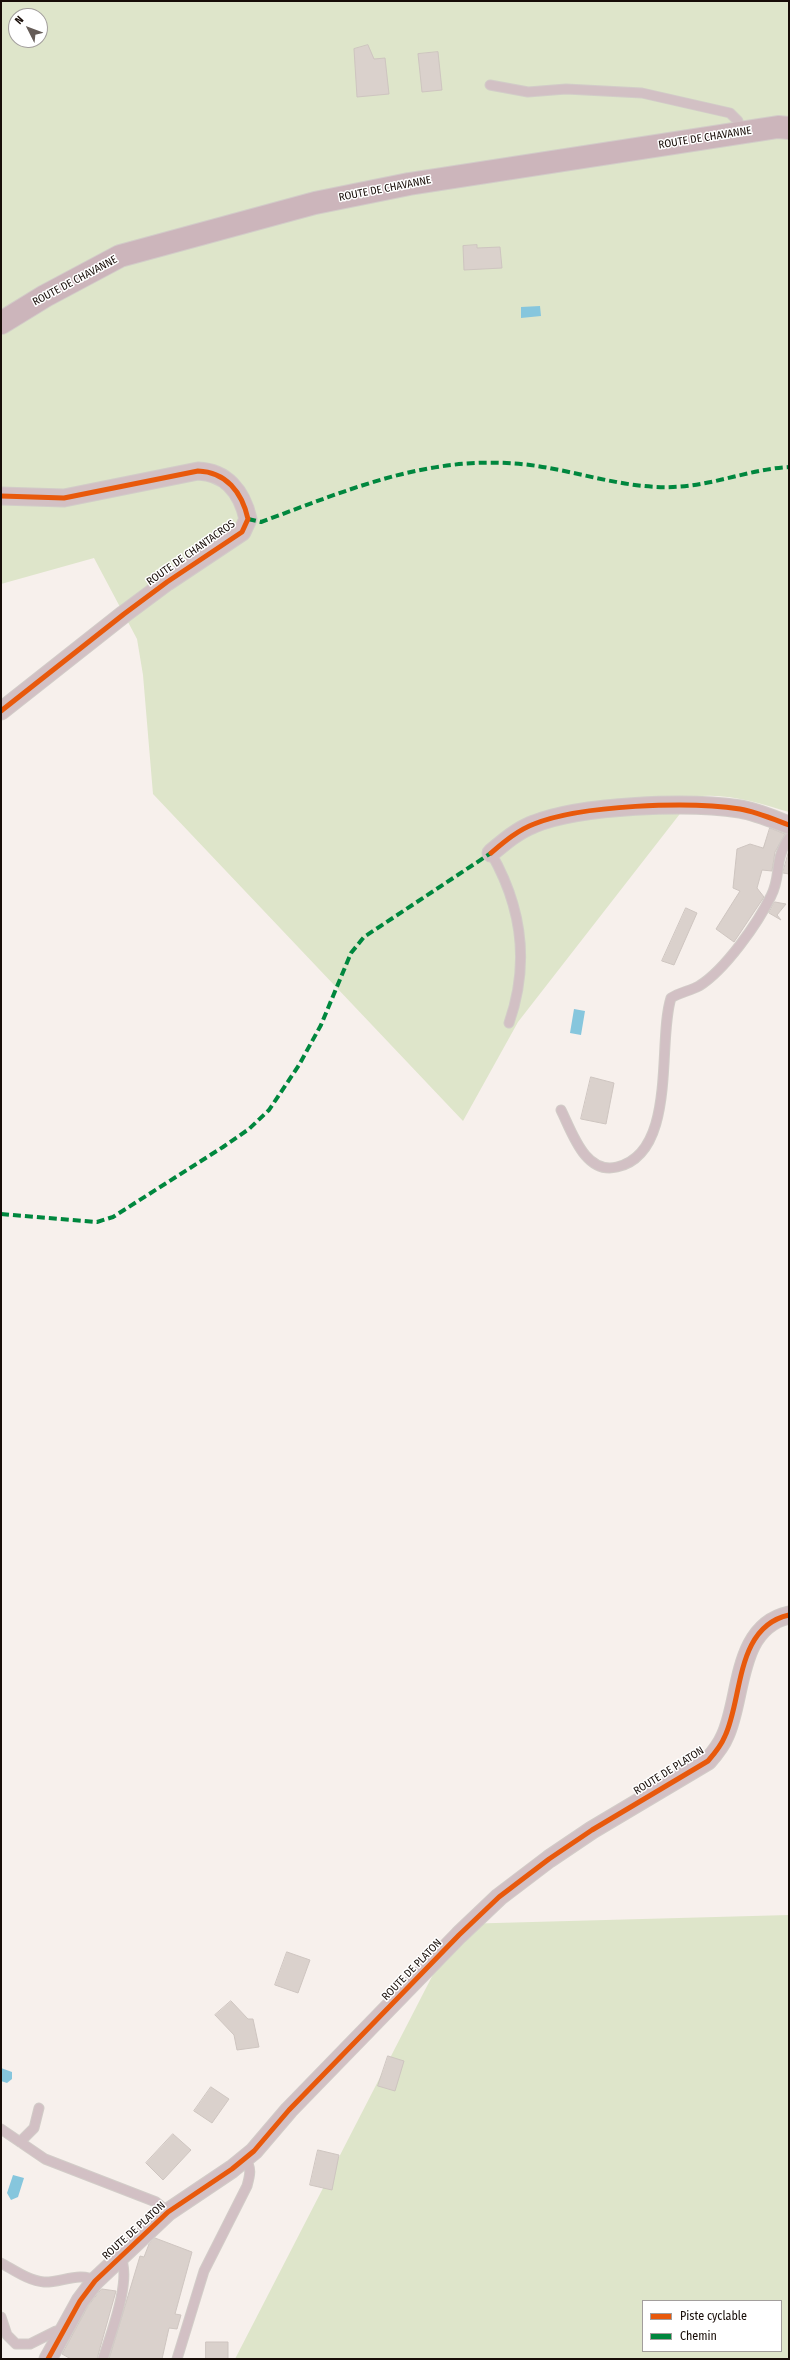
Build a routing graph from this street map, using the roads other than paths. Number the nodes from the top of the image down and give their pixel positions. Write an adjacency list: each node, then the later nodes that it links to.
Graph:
1 (490, 85): 3 (lane)
2 (789, 128): 3 (main road, ROUTE DE CHAVANNE)
3 (741, 133): 4 (main road, ROUTE DE CHAVANNE)
4 (1, 323)
5 (1, 496): 6 (street, ROUTE DE CHANTACROS)
6 (1, 711)
7 (789, 825): 9 (street)
8 (789, 838): 11 (lane)
9 (491, 853): 10 (lane)
10 (509, 1023)
11 (561, 1110)
12 (789, 1615): 16 (street, ROUTE DE PLATON)
13 (39, 2108): 15 (lane)
14 (1, 2129): 15 (lane)
15 (20, 2142): 17 (lane)
16 (245, 2158): 17 (street, ROUTE DE PLATON); 25 (lane)
17 (168, 2212): 18 (street, ROUTE DE PLATON)
18 (120, 2257): 20 (street, ROUTE DE PLATON); 24 (lane)
19 (1, 2263): 20 (lane)
20 (95, 2281): 22 (street, ROUTE DE PLATON)
21 (1, 2317): 22 (lane)
22 (62, 2333): 23 (street, ROUTE DE PLATON)
23 (48, 2359)
24 (103, 2359)
25 (177, 2359)

